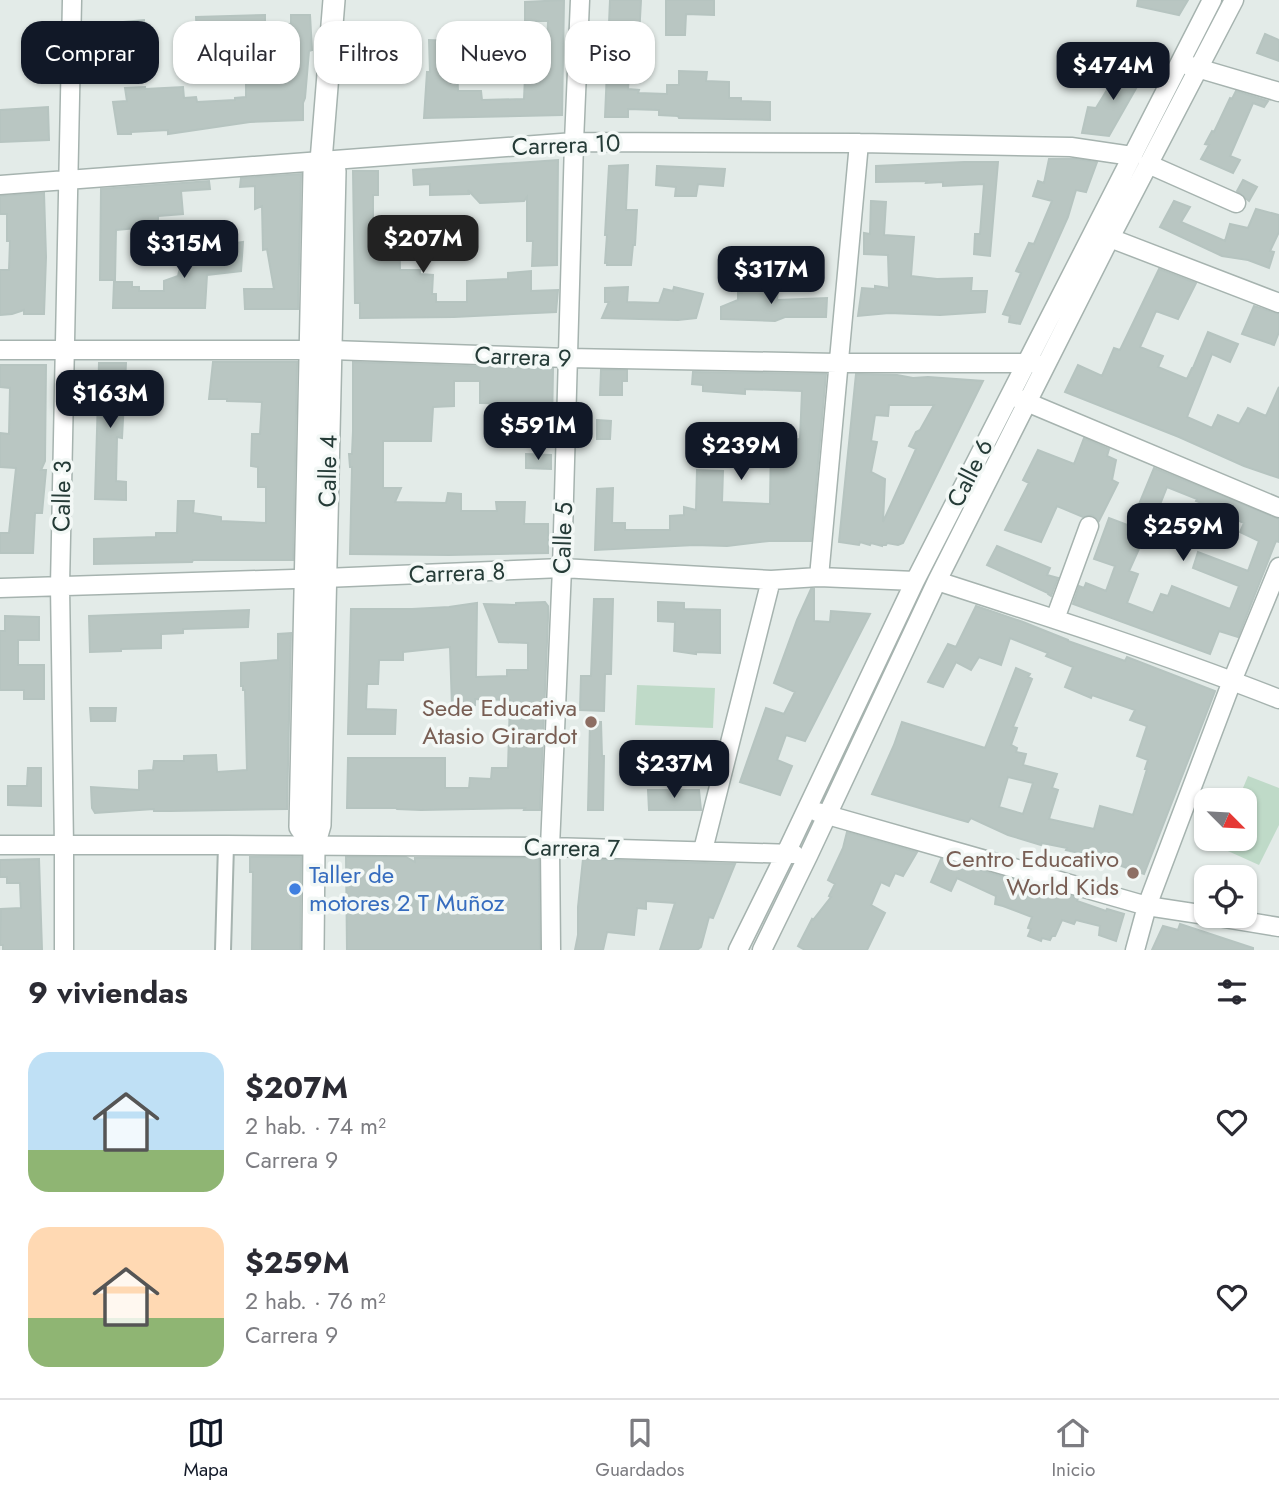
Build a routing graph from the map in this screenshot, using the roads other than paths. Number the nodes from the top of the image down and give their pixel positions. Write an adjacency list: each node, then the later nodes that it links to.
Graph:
1 (72, 0): 12 (street, Calle 3)
2 (334, 0): 10 (street)
3 (580, 0): 8 (street, Calle 5)
4 (1212, 0): 6 (street, Calle 6)
5 (1234, 0): 6 (street, Calle 6)
6 (1189, 66): 7 (street); 11 (street, Calle 6)
7 (1279, 92)
8 (574, 142): 9 (street, Carrera 10); 10 (street, Carrera 10); 20 (street, Calle 5)
9 (859, 143): 11 (street, Carrera 10); 22 (street)
10 (321, 160): 12 (street, Carrera 10); 19 (street)
11 (1140, 160): 14 (street, Carrera 10); 15 (street, Calle 6); 21 (street, Calle 6)
12 (67, 179): 13 (street, Carrera 10); 17 (street, Calle 3)
13 (0, 185)
14 (1236, 203)
15 (1110, 238): 16 (street); 23 (street, Calle 6)
16 (1279, 303)
17 (66, 349): 18 (street, Carrera 9); 19 (street, Carrera 9); 35 (street, Calle 3)
18 (0, 350)
19 (321, 350): 20 (street, Carrera 9); 30 (street)
20 (568, 358): 22 (street, Carrera 9); 29 (street, Calle 5)
21 (1026, 362): 22 (street, Carrera 9); 23 (street, Carrera 9); 24 (street, Calle 6)
22 (837, 363): 31 (street)
23 (1046, 364): 25 (street, Calle 6)
24 (1010, 396): 25 (street); 33 (street, Calle 6)
25 (1028, 402): 26 (street); 34 (street, Calle 6)
26 (1279, 508)
27 (1089, 526): 37 (street)
28 (1279, 567): 38 (street)
29 (562, 568): 30 (street, Carrera 8); 32 (street, Carrera 8); 46 (street, Calle 5)
30 (316, 578): 35 (street, Carrera 8); 45 (street)
31 (819, 578): 32 (street, Carrera 8); 33 (street, Carrera 8)
32 (771, 580): 47 (street)
33 (915, 581): 40 (street, Calle 6)
34 (937, 581): 37 (street); 41 (street, Calle 6)
35 (60, 586): 36 (street, Carrera 8); 44 (street, Calle 3)
36 (0, 588)
37 (1055, 619): 38 (street)
38 (1232, 681): 39 (street); 50 (street)
39 (1279, 699)
40 (806, 808): 41 (street); 48 (street, Calle 6)
41 (827, 815): 49 (street, Calle 6); 50 (street)
42 (0, 845): 44 (street, Carrera 7)
43 (226, 845): 44 (street, Carrera 7); 45 (street, Carrera 7); 55 (street)
44 (64, 846): 54 (street, Calle 3)
45 (314, 846): 46 (street, Carrera 7); 56 (street)
46 (550, 847): 47 (street, Carrera 7); 57 (street, Calle 5)
47 (703, 850): 48 (street, Carrera 7)
48 (786, 853): 49 (street, Carrera 7); 58 (street, Calle 6)
49 (808, 856): 59 (street, Calle 6)
50 (1147, 905): 51 (street); 60 (street)
51 (1194, 913)
52 (1257, 923): 53 (street)
53 (1279, 927)
54 (64, 950)
55 (223, 950)
56 (313, 950)
57 (551, 950)
58 (738, 950)
59 (762, 950)
60 (1135, 950)

